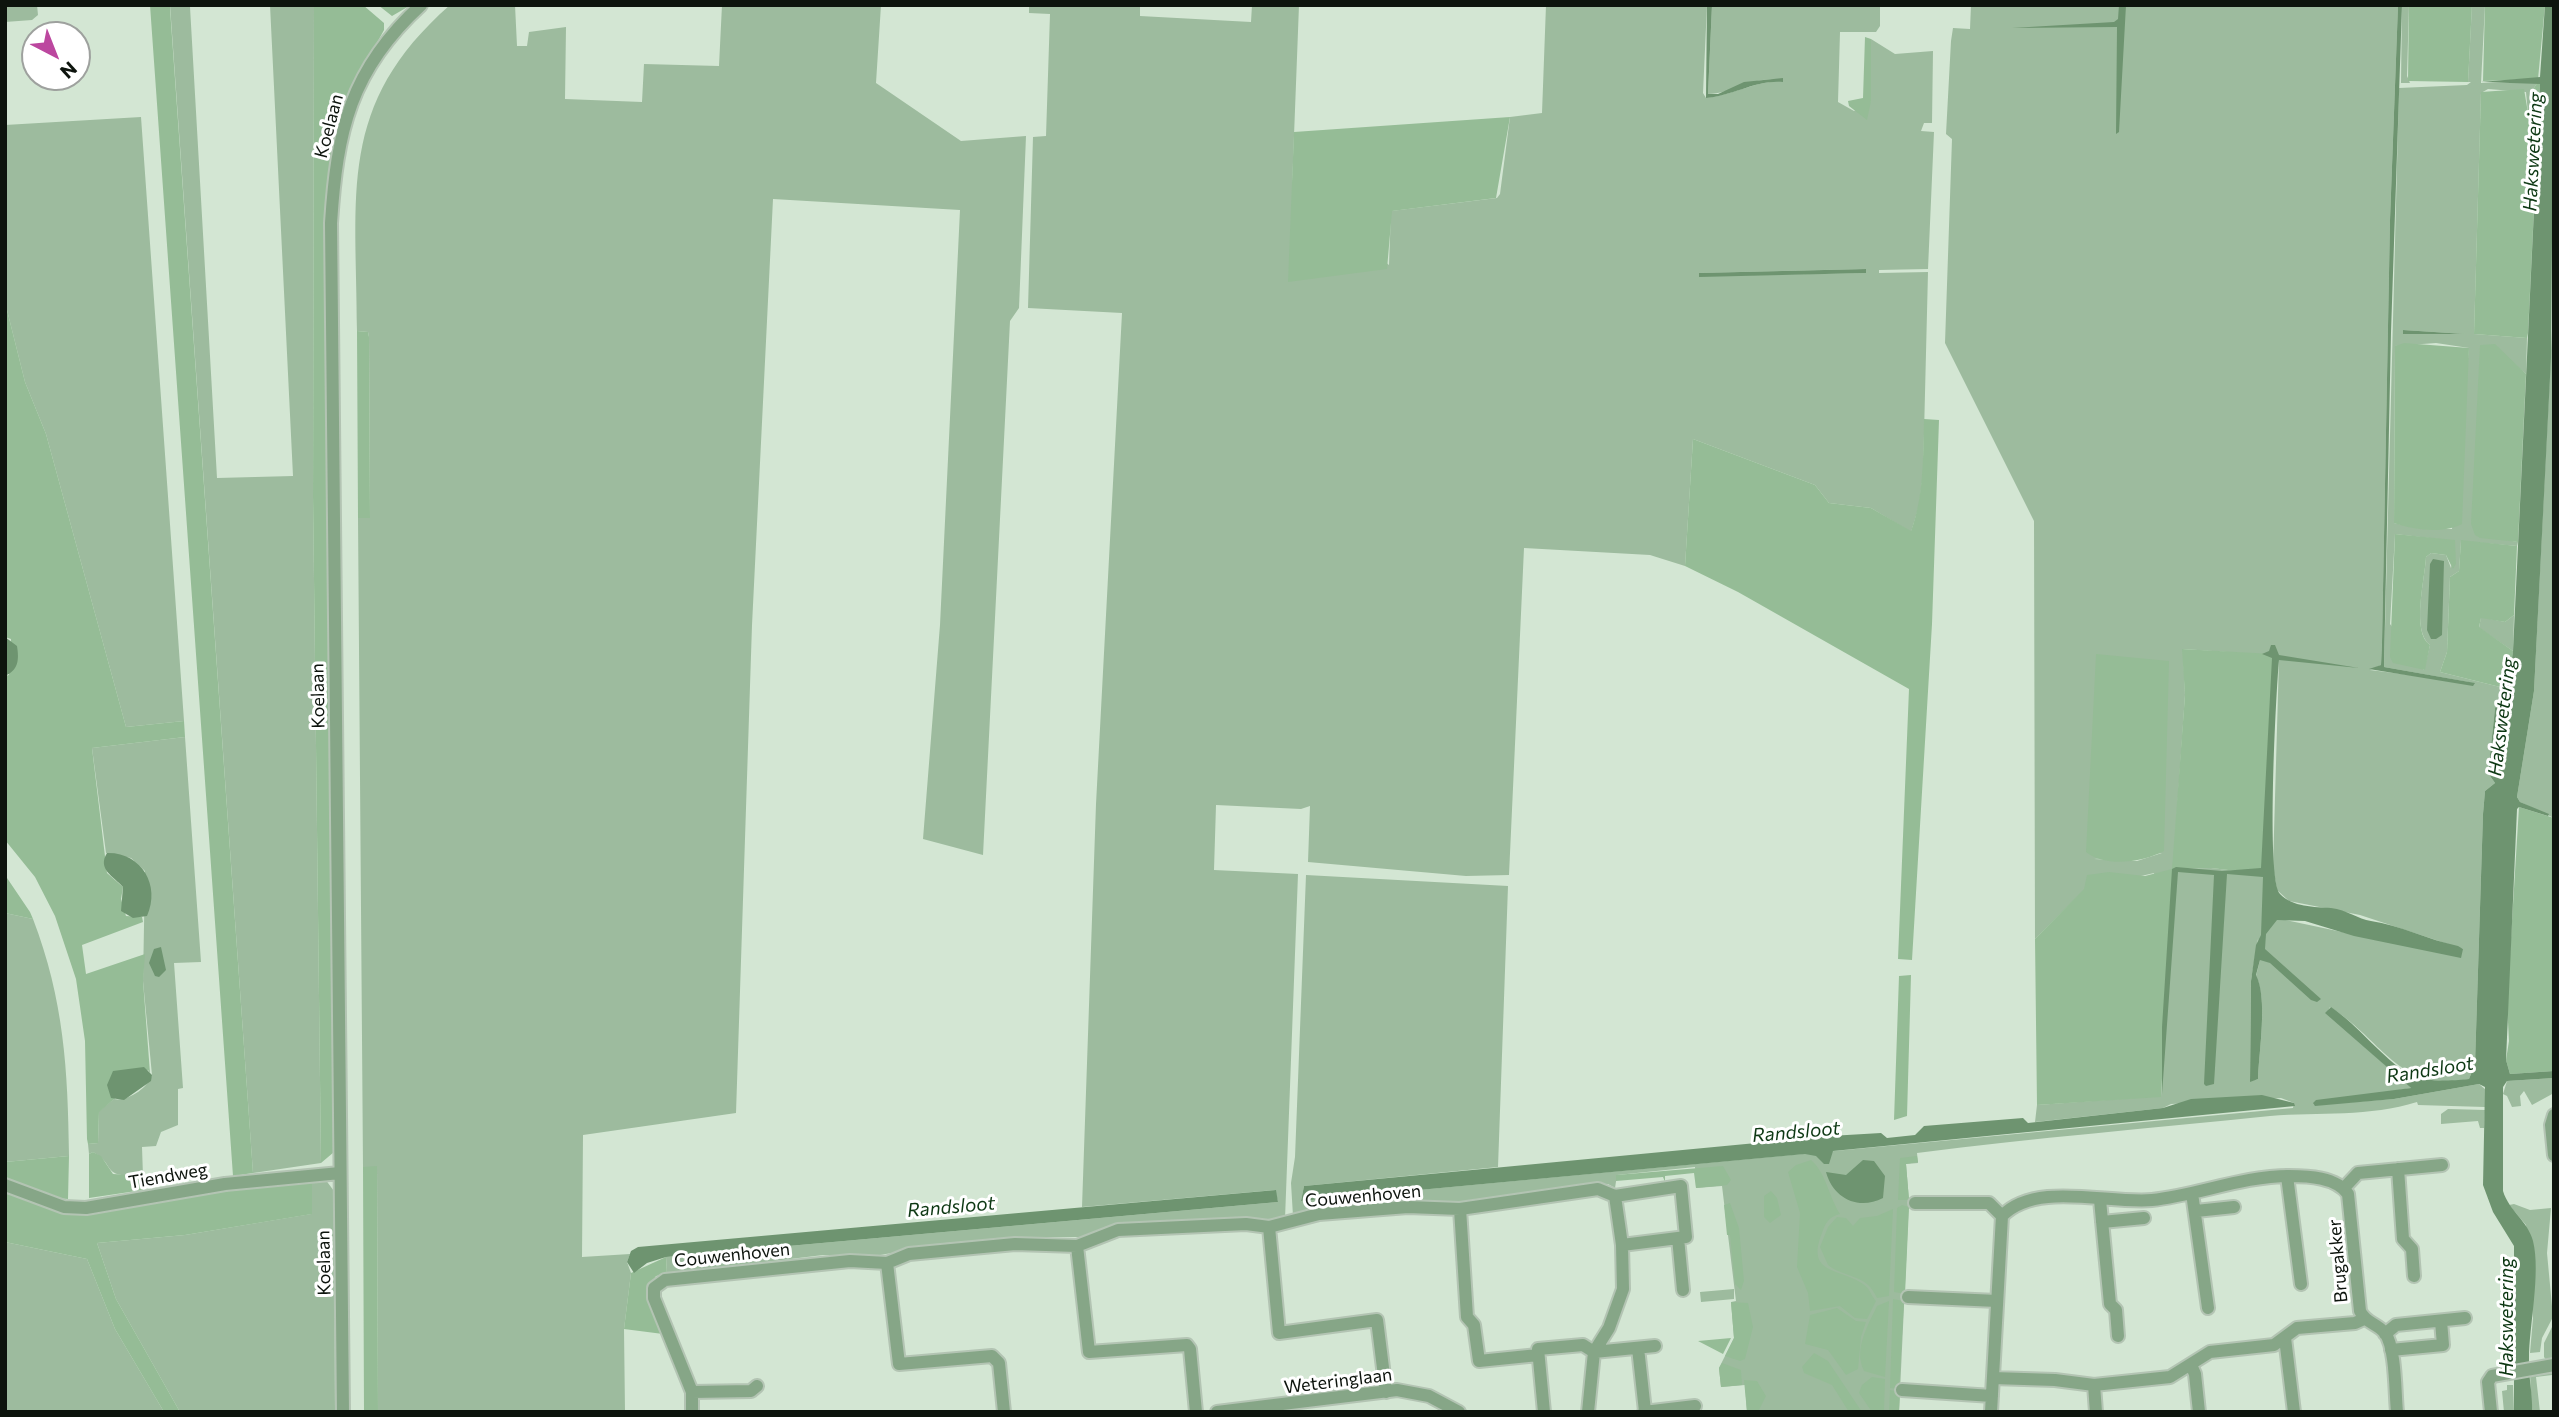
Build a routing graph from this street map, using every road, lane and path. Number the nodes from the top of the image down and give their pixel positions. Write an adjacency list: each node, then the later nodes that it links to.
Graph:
1 (421, 5): 6 (street, Koelaan)
2 (2554, 1115): 3 (street)
3 (2554, 1155)
4 (2442, 1165): 5 (street)
5 (2398, 1169): 9 (street); 25 (street)
6 (340, 1173): 8 (street, Tiendweg); 53 (street, Koelaan)
7 (2287, 1176): 9 (street); 10 (street); 26 (street)
8 (5, 1185)
9 (2343, 1188): 32 (street, Brugakker)
10 (2192, 1193): 12 (street); 16 (street)
11 (1615, 1196): 15 (street, Couwenhoven); 21 (street, Couwenhoven); 22 (street)
12 (2100, 1200): 17 (street); 19 (street)
13 (1915, 1203): 17 (street)
14 (2234, 1207): 16 (street)
15 (1460, 1209): 20 (street, Couwenhoven); 41 (street)
16 (2196, 1211): 30 (street)
17 (2002, 1216): 29 (street)
18 (2144, 1218): 19 (street)
19 (2102, 1222): 35 (street)
20 (1269, 1227): 23 (street, Couwenhoven); 49 (street)
21 (1678, 1238): 22 (street); 27 (street, Couwenhoven)
22 (1622, 1245): 40 (street)
23 (1077, 1246): 24 (street, Couwenhoven); 56 (street)
24 (887, 1263): 48 (street, Couwenhoven); 55 (street)
25 (2414, 1276)
26 (2301, 1284)
27 (1683, 1290)
28 (1908, 1297): 29 (street)
29 (1997, 1301): 44 (street)
30 (2208, 1308)
31 (2465, 1318): 33 (street)
32 (2364, 1319): 34 (street, Brugakker); 36 (street, Brugakker)
33 (2441, 1321): 34 (street); 39 (street)
34 (2385, 1334): 39 (street)
35 (2118, 1336)
36 (2285, 1338): 42 (street, Brugakker); 64 (street)
37 (1655, 1346): 38 (street)
38 (1638, 1348): 40 (street); 52 (street)
39 (2391, 1350): 65 (street)
40 (1594, 1352): 41 (street); 60 (street)
41 (1538, 1355): 59 (street)
42 (2191, 1365): 45 (street, Brugakker); 63 (street)
43 (2554, 1365): 66 (street)
44 (1993, 1378): 45 (street, Brugakker); 50 (street)
45 (2094, 1385): 62 (street)
46 (757, 1386): 48 (street)
47 (1902, 1390): 50 (street)
48 (692, 1392): 54 (street, Couwenhoven)
49 (1386, 1392): 57 (street, Weteringlaan); 58 (street, Weteringlaan)
50 (1992, 1396): 61 (street)
51 (1695, 1406): 52 (street)
52 (1644, 1411)
53 (343, 1412)
54 (692, 1412)
55 (1004, 1412)
56 (1195, 1412)
57 (1217, 1412)
58 (1460, 1412)
59 (1544, 1412)
60 (1588, 1412)
61 (1991, 1412)
62 (2096, 1412)
63 (2199, 1412)
64 (2294, 1412)
65 (2397, 1412)
66 (2491, 1412)

